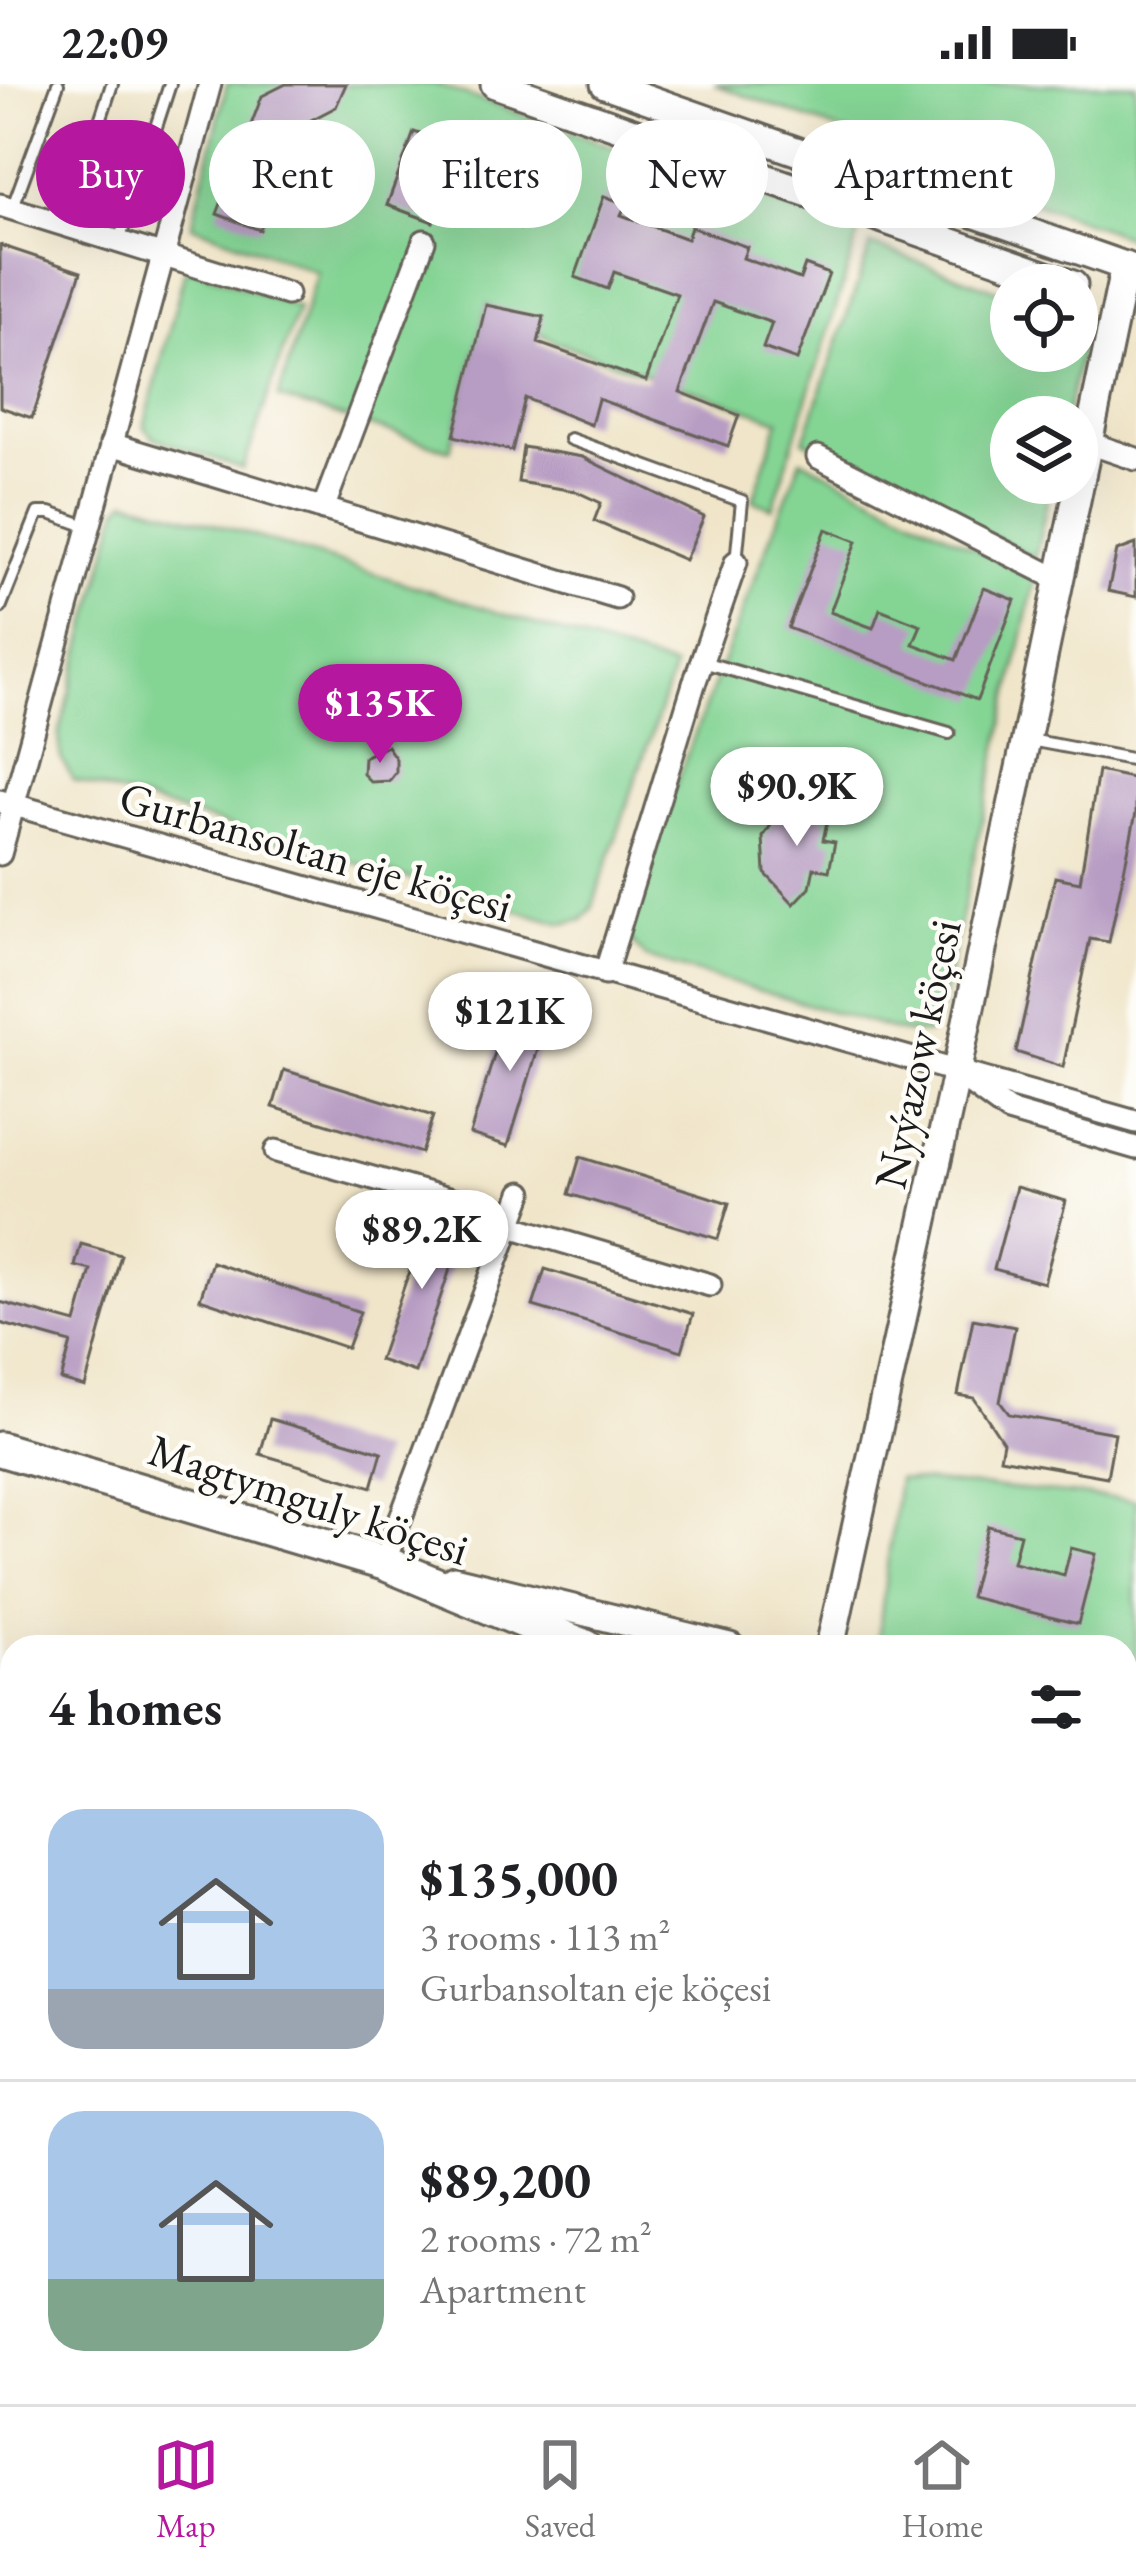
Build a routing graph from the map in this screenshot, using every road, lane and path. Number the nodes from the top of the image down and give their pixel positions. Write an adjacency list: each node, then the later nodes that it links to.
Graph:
1 (58, 84): 8 (lane)
2 (112, 84): 7 (lane)
3 (170, 84): 12 (lane)
4 (210, 84): 13 (street)
5 (495, 84): 14 (street)
6 (605, 84): 15 (street)
7 (100, 120)
8 (6, 207): 9 (street)
9 (36, 216)
10 (75, 228): 12 (street)
11 (424, 241): 26 (street)
12 (119, 242): 13 (street)
13 (165, 254): 16 (street); 21 (street)
14 (1012, 264)
15 (1131, 268): 18 (street, Nyýazow köçesi)
16 (287, 294)
17 (1098, 294): 18 (street)
18 (1127, 304): 19 (street, Nyýazow köçesi)
19 (1098, 407)
20 (570, 439): 28 (lane)
21 (111, 444): 26 (street); 27 (street)
22 (1098, 446): 24 (street)
23 (818, 457): 29 (street)
24 (1136, 459)
25 (1076, 504): 29 (street, Nyýazow köçesi)
26 (323, 509): 30 (street)
27 (89, 527): 31 (lane); 36 (street)
28 (736, 562): 32 (street)
29 (1060, 580): 34 (street, Nyýazow köçesi)
30 (617, 598)
31 (0, 608)
32 (703, 662): 33 (lane); 38 (street)
33 (949, 733)
34 (1027, 739): 35 (lane); 39 (street, Nyýazow köçesi)
35 (1136, 760)
36 (7, 803): 37 (street); 38 (street, Gurbansoltan eje köçesi)
37 (0, 854)
38 (605, 974): 39 (street, Gurbansoltan eje köçesi)
39 (956, 1074): 40 (street, Gurbansoltan eje köçesi); 41 (street, Gurbansoltan eje köçesi); 50 (street, Nyýazow köçesi)
40 (1136, 1122)
41 (1136, 1148)
42 (276, 1151): 44 (street)
43 (522, 1193): 44 (street)
44 (511, 1222): 45 (street); 47 (street)
45 (710, 1286)
46 (0, 1449): 47 (main road, Magtymguly köçesi)
47 (384, 1563): 48 (main road, Magtymguly köçesi); 49 (street)
48 (557, 1635)
49 (681, 1635)
50 (832, 1635)

